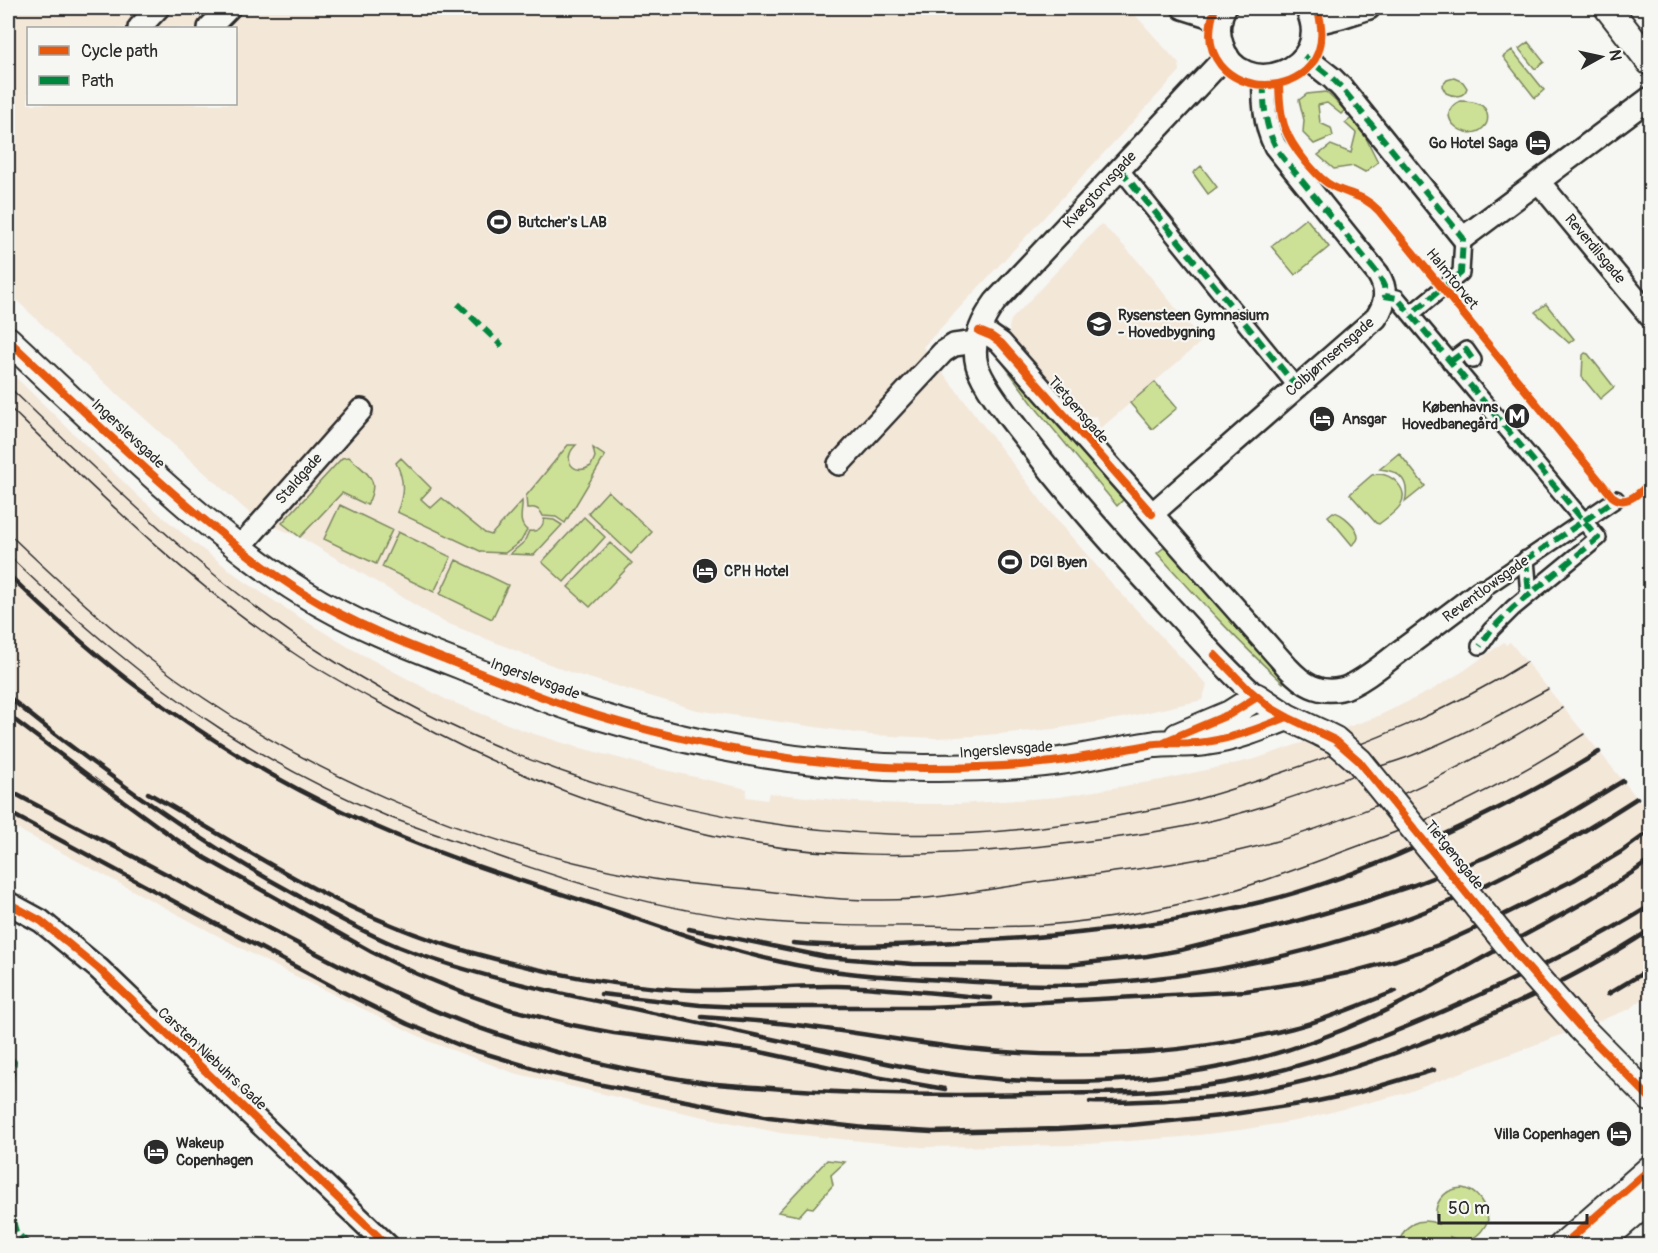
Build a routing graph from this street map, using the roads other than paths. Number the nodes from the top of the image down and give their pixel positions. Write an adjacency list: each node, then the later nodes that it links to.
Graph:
1 (158, 8): 8 (street)
2 (229, 8): 9 (street)
3 (1183, 8): 6 (street)
4 (1369, 8): 7 (street)
5 (1608, 8): 12 (street)
6 (1223, 14): 10 (street)
7 (1309, 16): 11 (street)
8 (140, 27)
9 (210, 27)
10 (1227, 55): 13 (street); 15 (street, Kvægtorvsgade)
11 (1304, 56): 13 (street); 17 (street)
12 (1650, 62)
13 (1264, 76): 18 (street)
14 (1650, 98): 16 (street)
15 (1120, 169): 21 (street, Kvægtorvsgade); 23 (street)
16 (1539, 182): 17 (street); 20 (street, Reverdilsgade)
17 (1463, 238): 19 (street)
18 (1385, 296): 19 (street); 23 (street, Colbjørnsensgade)
19 (1411, 314): 28 (street)
20 (1650, 315)
21 (977, 336): 25 (street); 27 (street, Tietgensgade); 35 (street, Tietgensgade)
22 (8, 340): 29 (street, Ingerslevsgade)
23 (1296, 386): 27 (street, Colbjørnsensgade)
24 (361, 410): 29 (street, Staldgade)
25 (839, 464)
26 (1616, 499): 28 (street, Reventlowsgade)
27 (1152, 514): 34 (street, Tietgensgade)
28 (1584, 520): 30 (street, Reventlowsgade); 32 (street)
29 (239, 548): 37 (street, Ingerslevsgade)
30 (1526, 559): 31 (street, Reventlowsgade); 32 (street)
31 (1480, 591): 34 (street, Reventlowsgade)
32 (1529, 595): 33 (street)
33 (1480, 646)
34 (1319, 689)
35 (1257, 697): 36 (street, Tietgensgade); 37 (street, Ingerslevsgade)
36 (1287, 717): 37 (street, Ingerslevsgade); 39 (street, Tietgensgade, bridge)
37 (1158, 744)
38 (8, 903): 42 (street, Carsten Niebuhrs Gade)
39 (1650, 1098)
40 (1650, 1169): 43 (street)
41 (1650, 1198): 44 (street)
42 (388, 1245)
43 (1562, 1245)
44 (1596, 1245)

